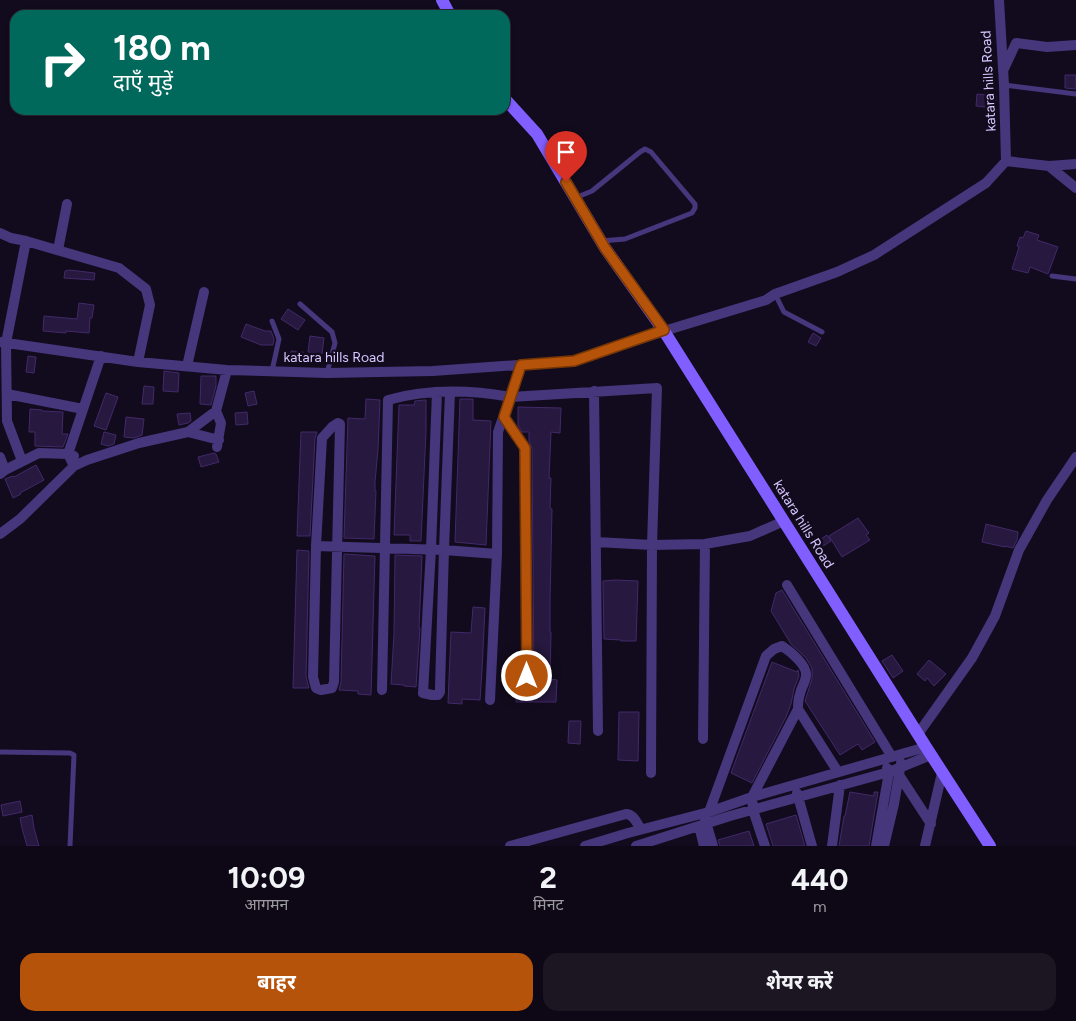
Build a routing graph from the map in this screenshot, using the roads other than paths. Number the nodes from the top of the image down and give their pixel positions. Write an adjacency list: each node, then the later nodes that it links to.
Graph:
1 (999, 0): 3 (street, katara hills Road)
2 (1076, 45): 3 (street)
3 (1003, 72): 4 (street, katara hills Road)
4 (1004, 85): 5 (lane); 7 (street, katara hills Road)
5 (1076, 94)
6 (510, 104): 11 (main road, katara hills Road)
7 (1006, 161): 9 (street); 20 (street, katara hills Road)
8 (1076, 164): 9 (street)
9 (1049, 166): 10 (street)
10 (1076, 188)
11 (575, 198): 15 (main road, katara hills Road); 15 (lane)
12 (67, 204): 16 (street)
13 (0, 233): 14 (street)
14 (26, 241): 16 (street); 25 (street)
15 (601, 241): 23 (main road, katara hills Road)
16 (58, 250): 27 (street)
17 (1052, 276): 18 (lane)
18 (1076, 279)
19 (204, 292): 29 (street)
20 (774, 294): 23 (street, katara hills Road); 24 (lane)
21 (300, 304): 32 (lane)
22 (272, 321): 31 (lane)
23 (664, 330): 28 (street, katara hills Road); 49 (main road, katara hills Road)
24 (822, 332)
25 (3, 342): 26 (street, katara hills Road); 36 (street)
26 (101, 356): 27 (street, katara hills Road); 38 (street)
27 (138, 362): 29 (street, katara hills Road)
28 (521, 365): 32 (street, katara hills Road); 37 (street)
29 (187, 366): 30 (street, katara hills Road)
30 (227, 370): 31 (street, katara hills Road); 39 (street)
31 (272, 371): 32 (street, katara hills Road)
32 (327, 373)
33 (594, 391): 37 (street); 51 (street); 52 (street)
34 (437, 392): 35 (street); 56 (street); 57 (street)
35 (450, 392): 37 (street); 58 (street)
36 (7, 394): 38 (street); 46 (street)
37 (511, 397): 40 (street)
38 (83, 409): 42 (street)
39 (216, 411): 41 (street); 41 (street)
40 (504, 417): 59 (street); 61 (street)
41 (188, 432): 45 (street)
42 (68, 454): 45 (street); 46 (street); 47 (street)
43 (0, 457): 48 (street)
44 (1076, 457): 66 (street)
45 (87, 460): 47 (street)
46 (22, 461): 48 (street)
47 (74, 466): 50 (street)
48 (2, 472)
49 (784, 521): 53 (street); 66 (main road, katara hills Road)
50 (0, 534)
51 (596, 542): 52 (street); 65 (street)
52 (652, 544): 53 (street); 75 (street)
53 (705, 544): 67 (street)
54 (316, 546): 55 (street); 55 (street); 55 (street)
55 (338, 547): 56 (street)
56 (384, 548): 57 (street); 62 (street)
57 (431, 549): 58 (street); 58 (street)
58 (444, 550): 59 (street)
59 (498, 554): 63 (street)
60 (787, 585): 70 (street)
61 (527, 676)
62 (382, 690)
63 (490, 700)
64 (798, 710): 71 (street); 78 (street); 81 (street)
65 (598, 731)
66 (918, 734): 68 (main road, katara hills Road)
67 (703, 739)
68 (928, 751): 70 (street); 73 (street); 74 (main road, katara hills Road)
69 (0, 752): 88 (lane)
70 (892, 757): 71 (street); 72 (street); 73 (street)
71 (838, 772): 76 (street)
72 (889, 772): 73 (street); 77 (street); 97 (street)
73 (900, 772): 82 (street); 98 (street)
74 (942, 772): 82 (street); 100 (main road, katara hills Road)
75 (652, 773)
76 (794, 784): 78 (street); 79 (street)
77 (840, 785): 79 (street); 96 (street)
78 (752, 797): 80 (street); 81 (street)
79 (798, 798): 80 (street); 95 (street)
80 (753, 810): 81 (street); 94 (street)
81 (704, 818): 83 (street); 87 (street); 92 (street); 93 (street)
82 (931, 824): 99 (street)
83 (655, 826): 84 (street); 87 (street)
84 (641, 829): 85 (street); 86 (street)
85 (544, 841): 89 (street)
86 (606, 843): 90 (street)
87 (656, 843): 91 (street)
88 (70, 846)
89 (510, 846)
90 (586, 846)
91 (636, 846)
92 (704, 846)
93 (713, 846)
94 (765, 846)
95 (812, 846)
96 (832, 846)
97 (876, 846)
98 (884, 846)
99 (926, 846)
100 (990, 846)

